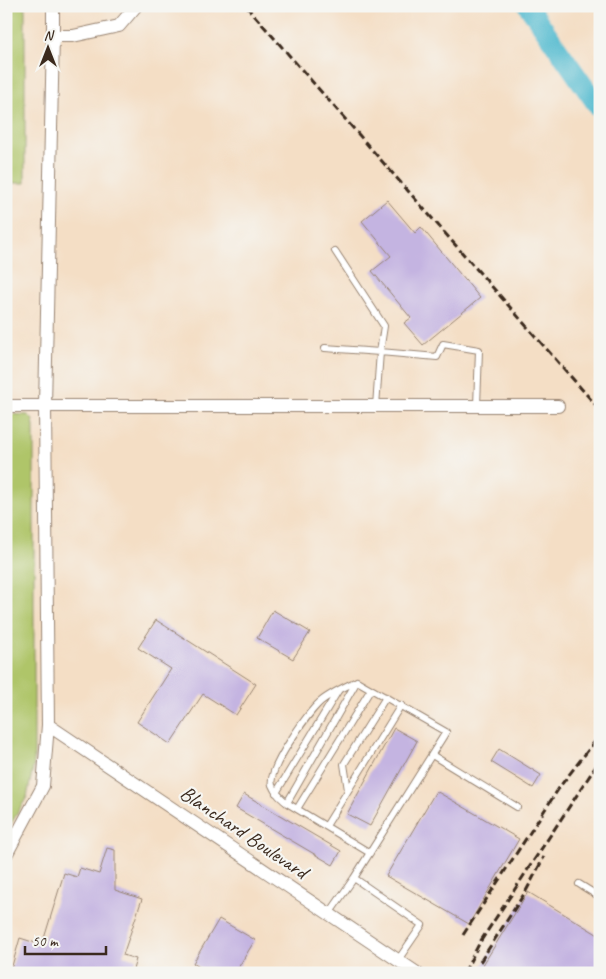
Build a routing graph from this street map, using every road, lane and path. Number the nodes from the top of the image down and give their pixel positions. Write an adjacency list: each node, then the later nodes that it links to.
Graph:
1 (53, 6): 3 (street)
2 (136, 6): 3 (street)
3 (53, 36): 8 (street)
4 (336, 251): 6 (lane)
5 (325, 348): 6 (lane)
6 (380, 352): 9 (lane); 10 (lane)
7 (6, 406): 8 (street)
8 (45, 406): 9 (street); 17 (street)
9 (376, 406): 10 (street)
10 (477, 406): 11 (street)
11 (558, 406)
12 (357, 681): 13 (lane); 14 (lane); 21 (lane)
13 (371, 688): 15 (lane); 23 (lane)
14 (340, 689): 20 (lane); 20 (lane)
15 (386, 697): 16 (lane); 19 (lane)
16 (401, 705): 18 (lane); 19 (lane)
17 (48, 725): 26 (street); 30 (street, Blanchard Boulevard)
18 (432, 755): 22 (lane); 25 (lane)
19 (348, 790): 24 (lane)
20 (276, 793): 21 (lane)
21 (287, 803): 23 (lane)
22 (516, 807)
23 (297, 809): 24 (lane)
24 (326, 826): 25 (lane)
25 (370, 853): 27 (lane)
26 (6, 855)
27 (354, 878): 30 (lane); 31 (lane)
28 (580, 884): 29 (lane)
29 (600, 897)
30 (329, 914): 31 (street, Blanchard Boulevard)
31 (398, 960): 32 (street, Blanchard Boulevard)
32 (417, 973)

